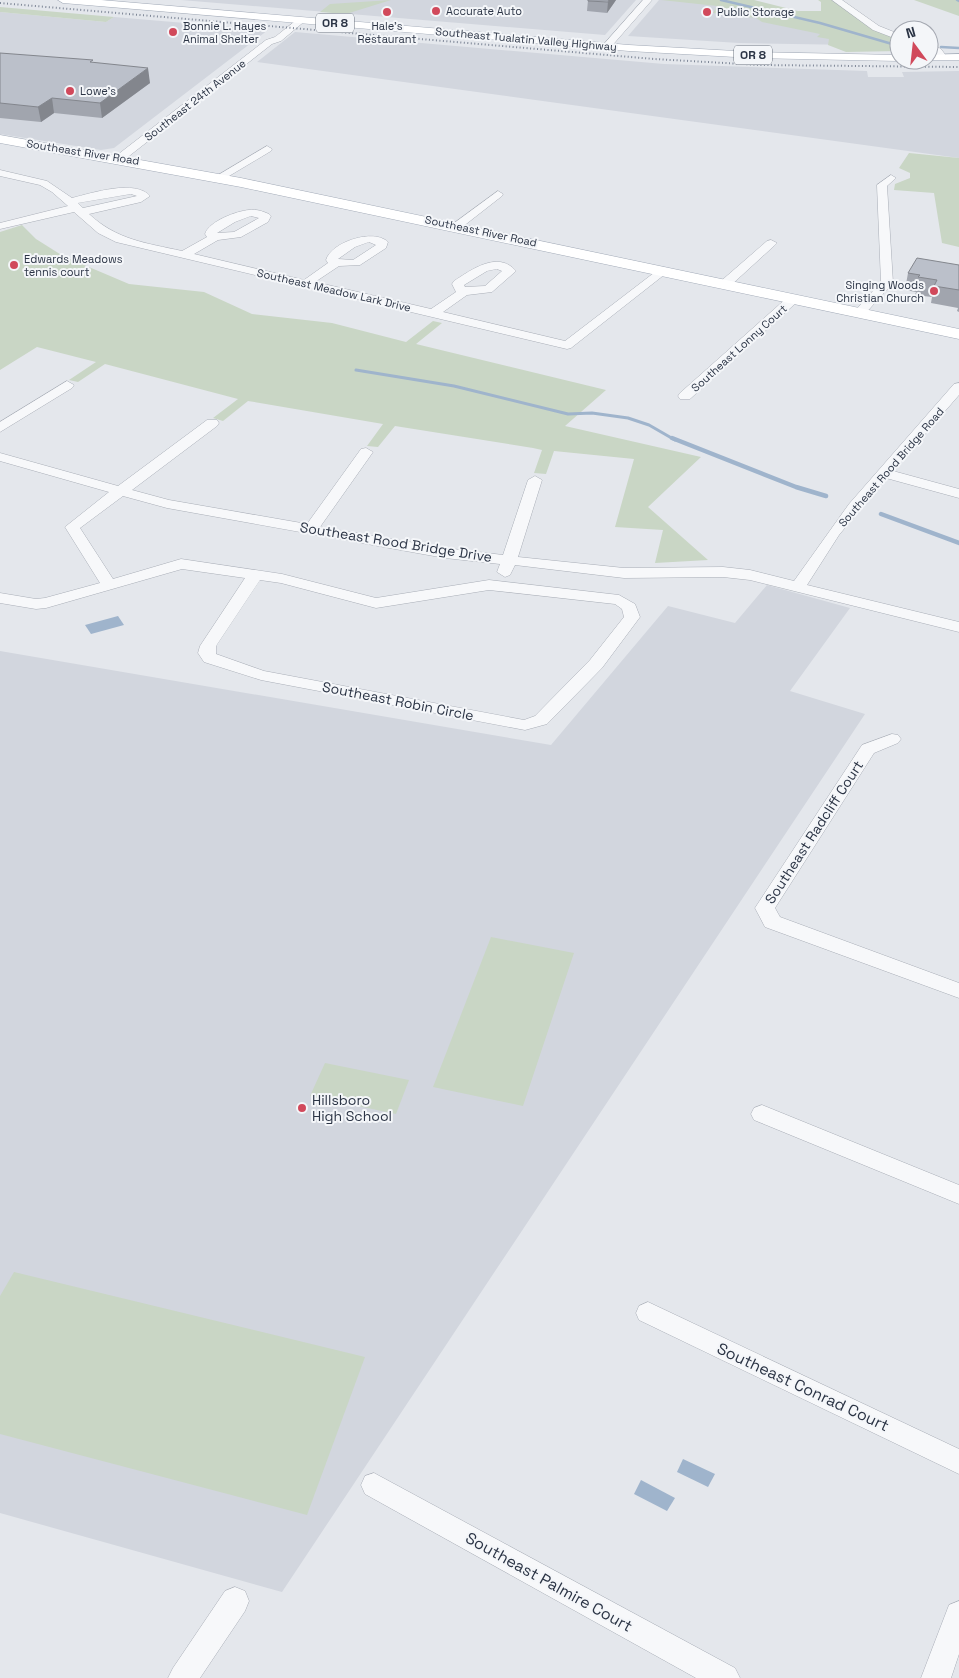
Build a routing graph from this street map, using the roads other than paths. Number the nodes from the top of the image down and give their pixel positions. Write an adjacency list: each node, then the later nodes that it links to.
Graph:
1 (63, 0): 4 (main road, Southeast Tualatin Valley Highway / OR 8)
2 (648, 0): 8 (street)
3 (836, 0): 6 (street)
4 (290, 19): 5 (main road, Southeast Tualatin Valley Highway / OR 8); 7 (street, Southeast 24th Avenue)
5 (302, 20): 7 (street, Southeast 24th Avenue); 8 (main road, Southeast Tualatin Valley Highway / OR 8)
6 (889, 33)
7 (269, 42): 15 (street, Southeast 24th Avenue)
8 (608, 46): 11 (main road, Southeast Tualatin Valley Highway / OR 8)
9 (939, 53): 12 (street)
10 (959, 57): 12 (main road)
11 (889, 58)
12 (942, 58)
13 (0, 139): 15 (main road, Southeast River Road)
14 (267, 149): 17 (street)
15 (120, 158): 17 (main road, Southeast River Road)
16 (0, 173): 20 (street, Southeast Meadow Lark Drive)
17 (220, 177): 22 (main road, Southeast River Road)
18 (891, 178): 33 (street)
19 (498, 194): 22 (street)
20 (75, 207): 20 (street); 21 (street); 25 (street, Southeast Meadow Lark Drive)
21 (0, 226)
22 (457, 226): 27 (main road, Southeast River Road)
23 (215, 237): 25 (street)
24 (771, 243): 29 (street)
25 (184, 255): 28 (street, Southeast Meadow Lark Drive)
26 (336, 263): 28 (street)
27 (663, 271): 29 (main road, Southeast River Road); 32 (street, Southeast Meadow Lark Drive)
28 (305, 284): 32 (street, Southeast Meadow Lark Drive)
29 (725, 284): 31 (main road, Southeast River Road)
30 (464, 292): 32 (street)
31 (793, 299): 33 (main road, Southeast River Road); 37 (street, Southeast Lonny Court)
32 (434, 313)
33 (859, 313): 34 (main road, Southeast River Road)
34 (959, 334)
35 (67, 385): 39 (street)
36 (959, 387): 42 (street, Southeast Rood Bridge Road)
37 (684, 396)
38 (212, 423): 44 (street)
39 (0, 428)
40 (366, 452): 46 (street)
41 (0, 458): 44 (street, Southeast Rood Bridge Drive)
42 (884, 473): 45 (street); 51 (street, Southeast Rood Bridge Road)
43 (535, 480): 47 (street)
44 (121, 492): 46 (street, Southeast Rood Bridge Drive); 49 (street)
45 (959, 494)
46 (311, 529): 47 (street, Southeast Rood Bridge Drive)
47 (509, 560): 50 (street); 51 (street, Southeast Rood Bridge Drive)
48 (256, 574): 49 (street); 50 (street); 50 (street, Southeast Robin Circle)
49 (108, 584): 52 (street)
50 (500, 585)
51 (799, 585): 53 (street)
52 (0, 598)
53 (959, 627)
54 (892, 739): 55 (street, Southeast Radcliff Court)
55 (959, 991)
56 (762, 1114): 57 (street)
57 (959, 1195)
58 (648, 1313): 59 (street, Southeast Conrad Court)
59 (959, 1462)
60 (374, 1485): 64 (street, Southeast Palmire Court)
61 (234, 1601): 63 (street)
62 (959, 1615): 65 (street)
63 (183, 1678)
64 (725, 1678)
65 (936, 1678)

